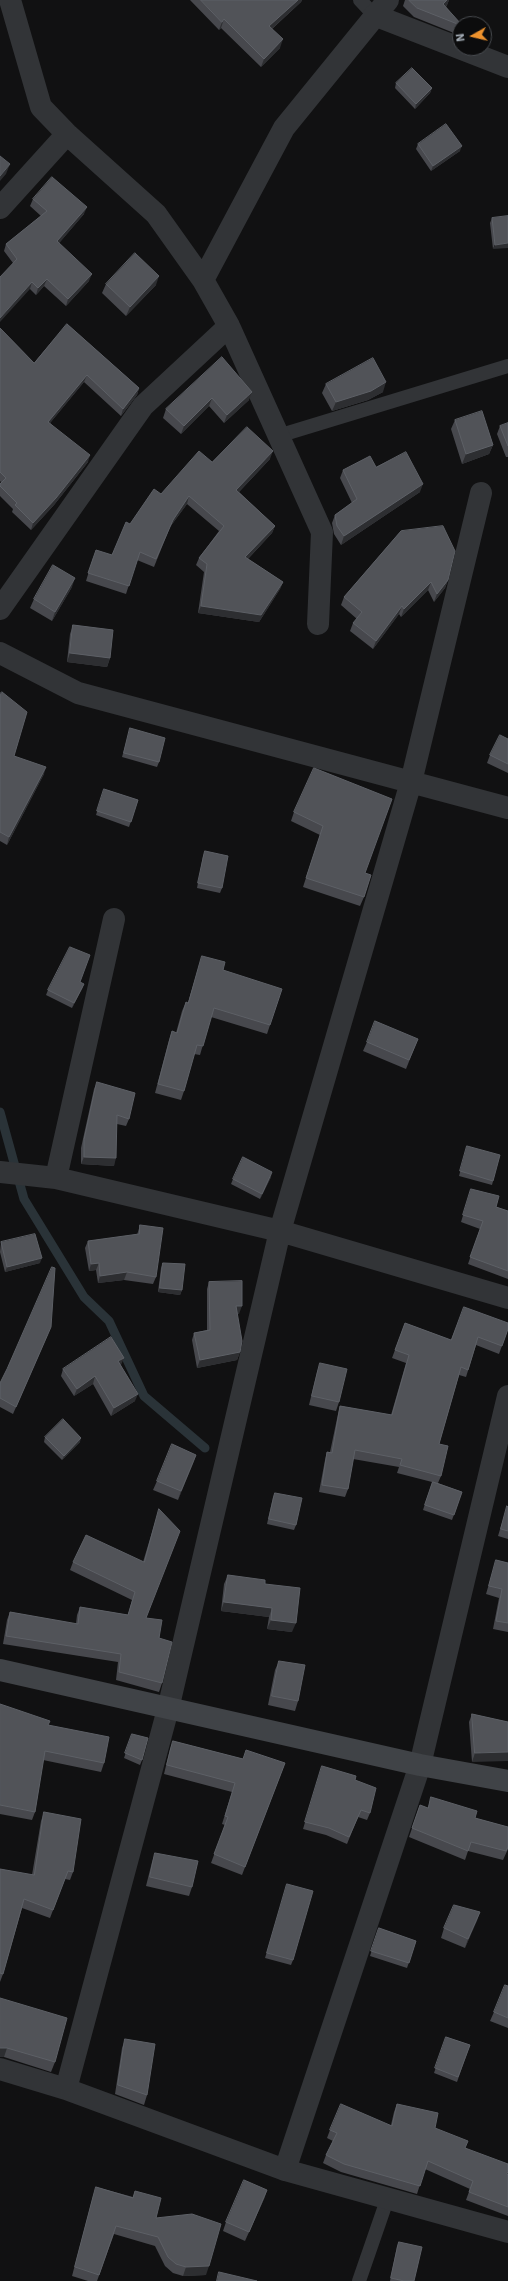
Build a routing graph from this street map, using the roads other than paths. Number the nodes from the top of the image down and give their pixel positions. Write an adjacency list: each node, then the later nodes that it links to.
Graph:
1 (10, 0): 4 (street)
2 (374, 5): 3 (street); 6 (street)
3 (508, 67)
4 (67, 134): 5 (street); 6 (street)
5 (0, 208)
6 (203, 280): 7 (street)
7 (229, 326): 9 (street); 11 (street)
8 (508, 366): 9 (lane)
9 (278, 436): 12 (street)
10 (481, 493): 14 (street)
11 (0, 609)
12 (318, 624)
13 (0, 653): 14 (street)
14 (411, 782): 15 (street); 19 (street)
15 (508, 808)
16 (114, 919): 18 (street)
17 (0, 1172): 18 (street)
18 (56, 1178): 19 (street)
19 (280, 1231): 20 (street); 23 (street)
20 (508, 1298)
21 (508, 1396): 24 (street)
22 (0, 1670): 23 (street)
23 (168, 1709): 24 (street); 27 (street)
24 (420, 1765): 25 (street); 28 (street)
25 (508, 1781)
26 (0, 2069): 27 (street)
27 (66, 2090): 28 (street)
28 (285, 2170): 29 (street)
29 (387, 2200): 30 (street); 31 (lane)
30 (508, 2232)
31 (359, 2281)

